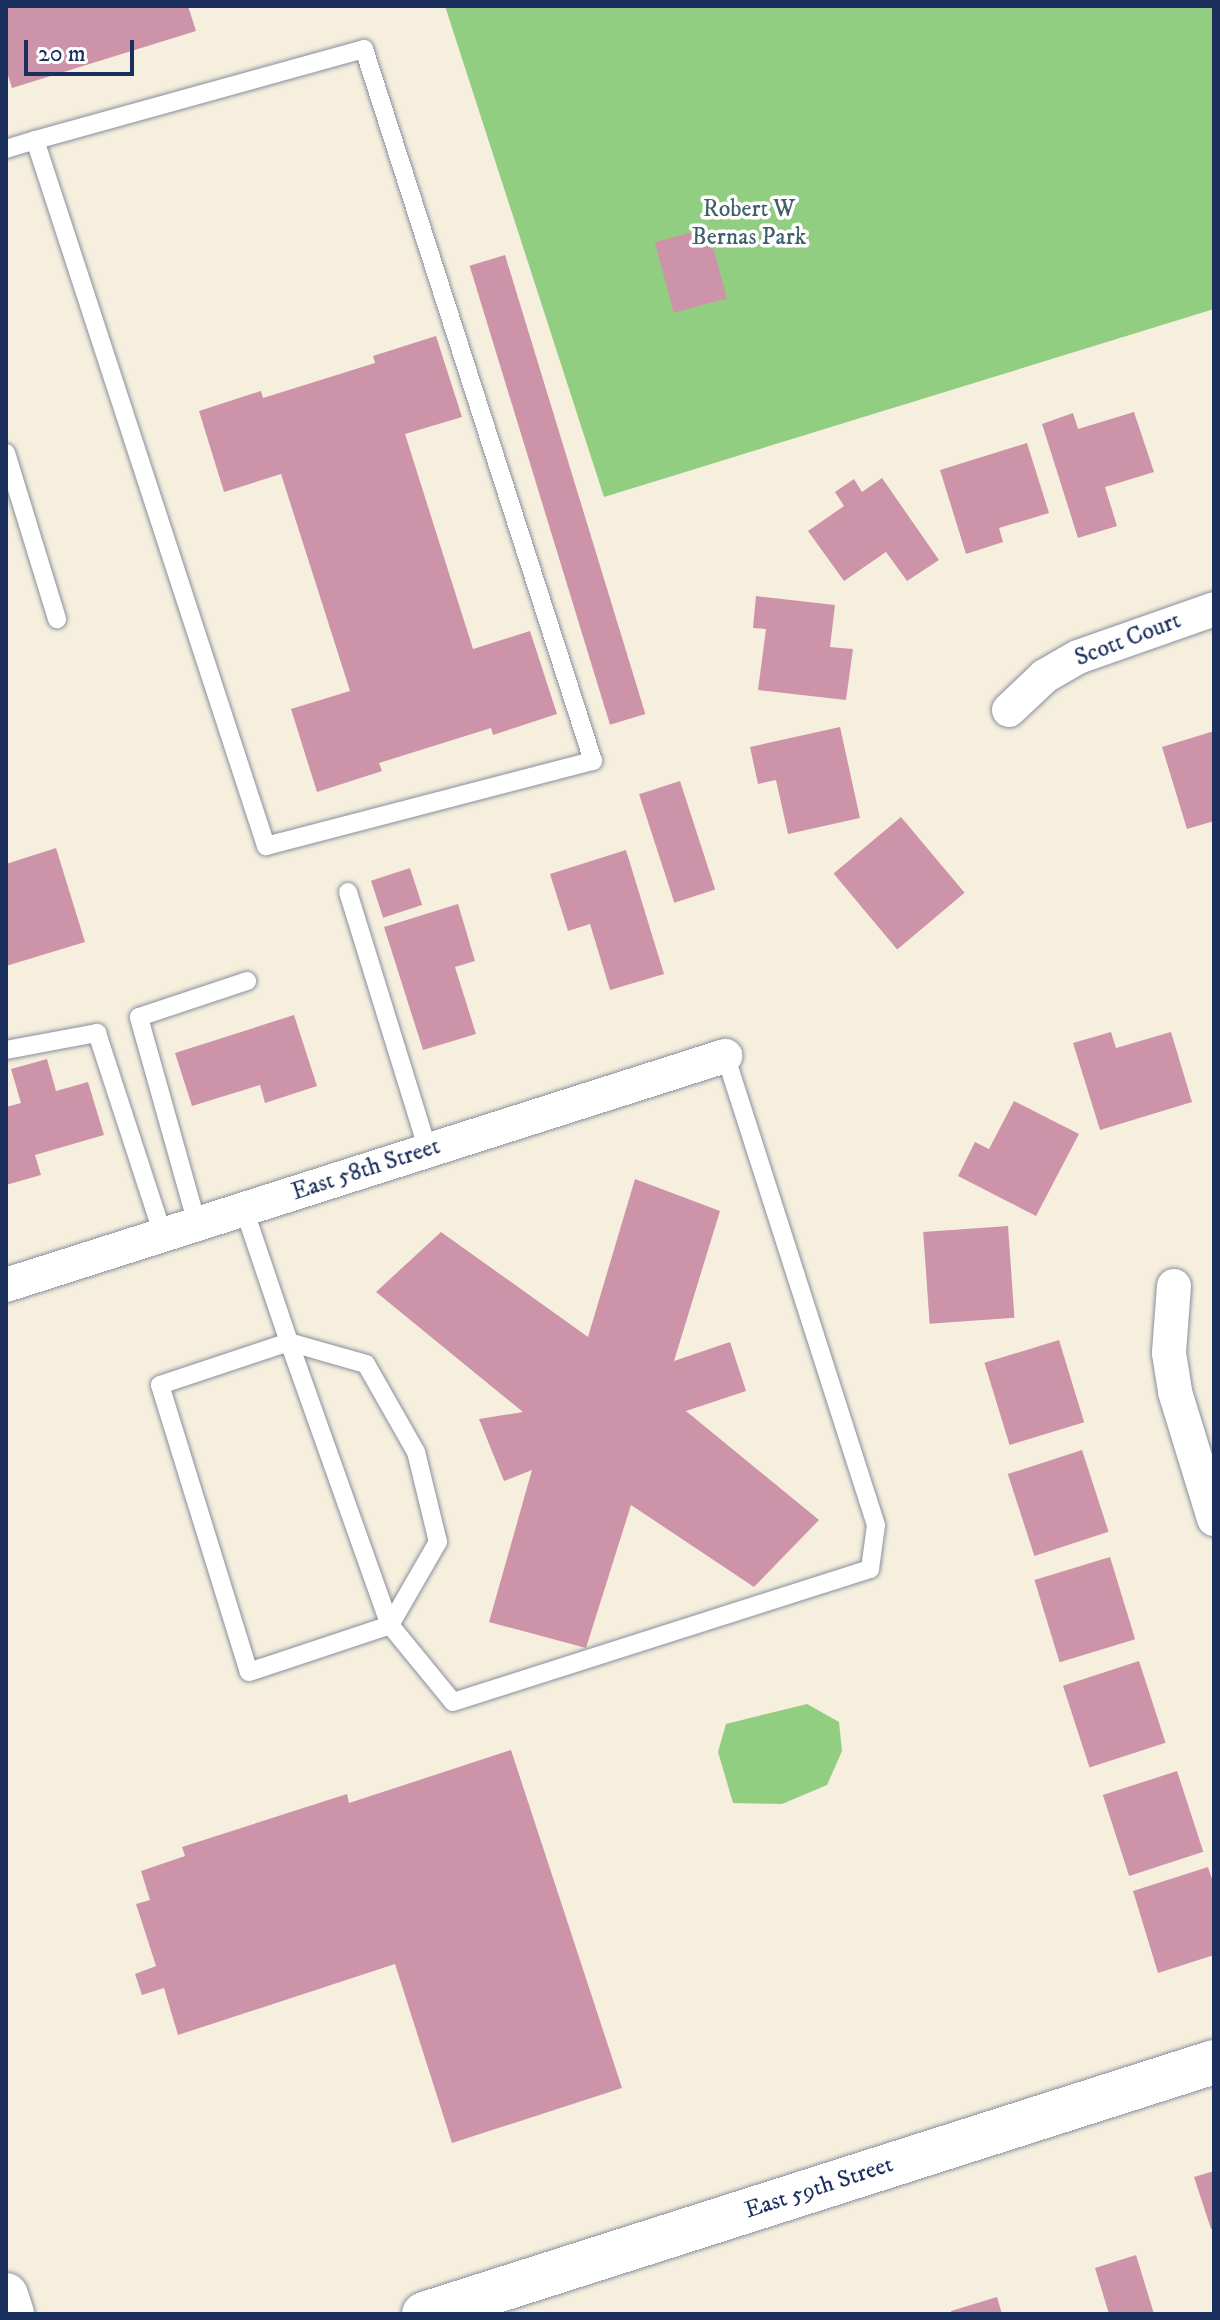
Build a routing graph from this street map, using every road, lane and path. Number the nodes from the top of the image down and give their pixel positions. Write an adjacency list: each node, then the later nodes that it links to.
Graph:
1 (35, 140): 1 (lane); 2 (lane)
2 (6, 149)
3 (6, 453): 5 (lane)
4 (1214, 609): 6 (street, Scott Court)
5 (57, 619)
6 (1009, 710)
7 (348, 892): 11 (lane)
8 (247, 981): 13 (lane)
9 (6, 1050): 14 (lane)
10 (725, 1056): 11 (street, East 58th Street); 19 (lane)
11 (428, 1150): 12 (street, East 58th Street)
12 (244, 1209): 13 (street, East 58th Street); 17 (lane)
13 (197, 1224): 14 (street, East 58th Street)
14 (163, 1235): 15 (street, East 58th Street)
15 (6, 1285)
16 (1174, 1286): 18 (street)
17 (289, 1342): 19 (lane); 19 (lane); 19 (lane)
18 (1214, 1519)
19 (390, 1625)
20 (1214, 2062): 23 (street, East 59th Street)
21 (6, 2295): 22 (street)
22 (12, 2314)
23 (424, 2314)

